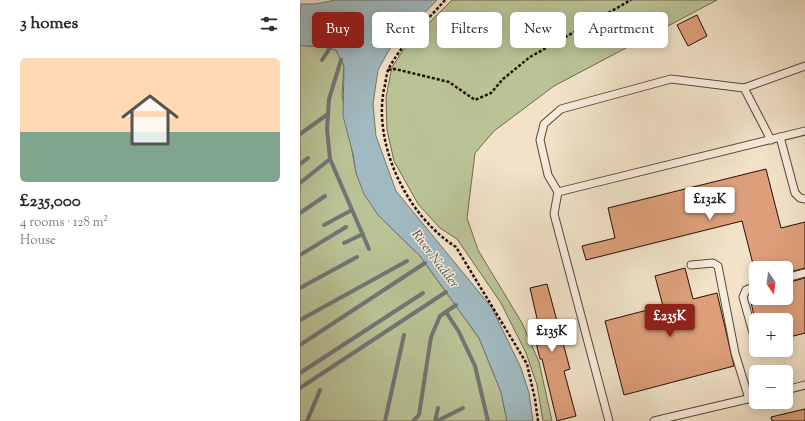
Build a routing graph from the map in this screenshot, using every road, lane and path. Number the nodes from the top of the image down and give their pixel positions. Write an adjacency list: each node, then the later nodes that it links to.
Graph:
1 (445, 0): 4 (path)
2 (631, 0): 4 (path)
3 (805, 66): 5 (lane)
4 (388, 70): 20 (path)
5 (744, 88): 8 (lane); 9 (lane)
6 (805, 131): 7 (lane)
7 (780, 137): 8 (lane); 10 (lane)
8 (771, 140): 9 (lane)
9 (558, 192): 21 (lane)
10 (805, 199)
11 (691, 264): 18 (lane)
12 (805, 274): 13 (lane)
13 (793, 277)
14 (749, 289): 15 (lane)
15 (749, 318)
16 (805, 385): 17 (lane)
17 (793, 388)
18 (749, 390)
19 (749, 399): 22 (lane)
20 (538, 421)
21 (609, 421)
22 (654, 421)

